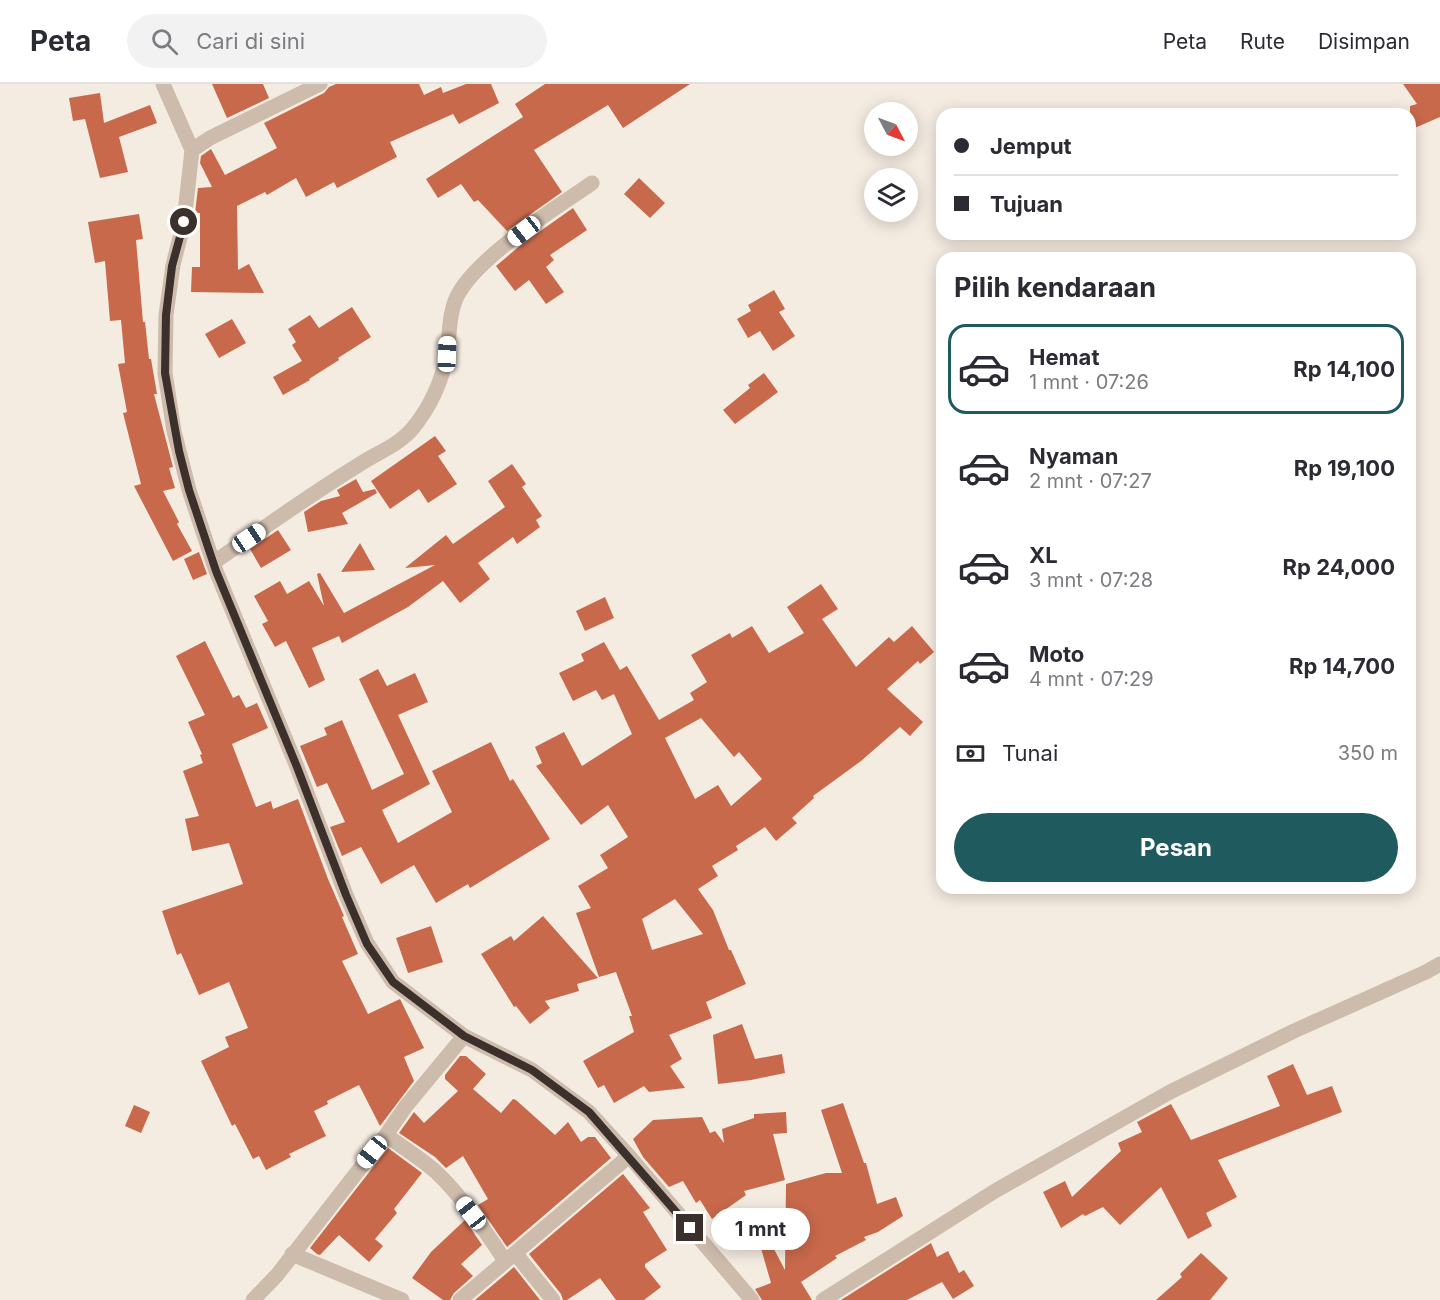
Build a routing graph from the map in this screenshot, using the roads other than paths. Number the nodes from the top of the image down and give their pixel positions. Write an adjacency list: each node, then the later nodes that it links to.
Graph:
1 (163, 84): 3 (street)
2 (320, 84): 3 (street)
3 (192, 150): 5 (street)
4 (592, 183): 5 (street)
5 (213, 563): 7 (street)
6 (1440, 964): 17 (street)
7 (464, 1036): 8 (street); 9 (street)
8 (386, 1135): 10 (street); 11 (street)
9 (629, 1156): 11 (street); 16 (street)
10 (292, 1254): 12 (street); 13 (street)
11 (510, 1257): 14 (street); 15 (street)
12 (253, 1300)
13 (402, 1300)
14 (460, 1300)
15 (553, 1300)
16 (752, 1300)
17 (824, 1300)

